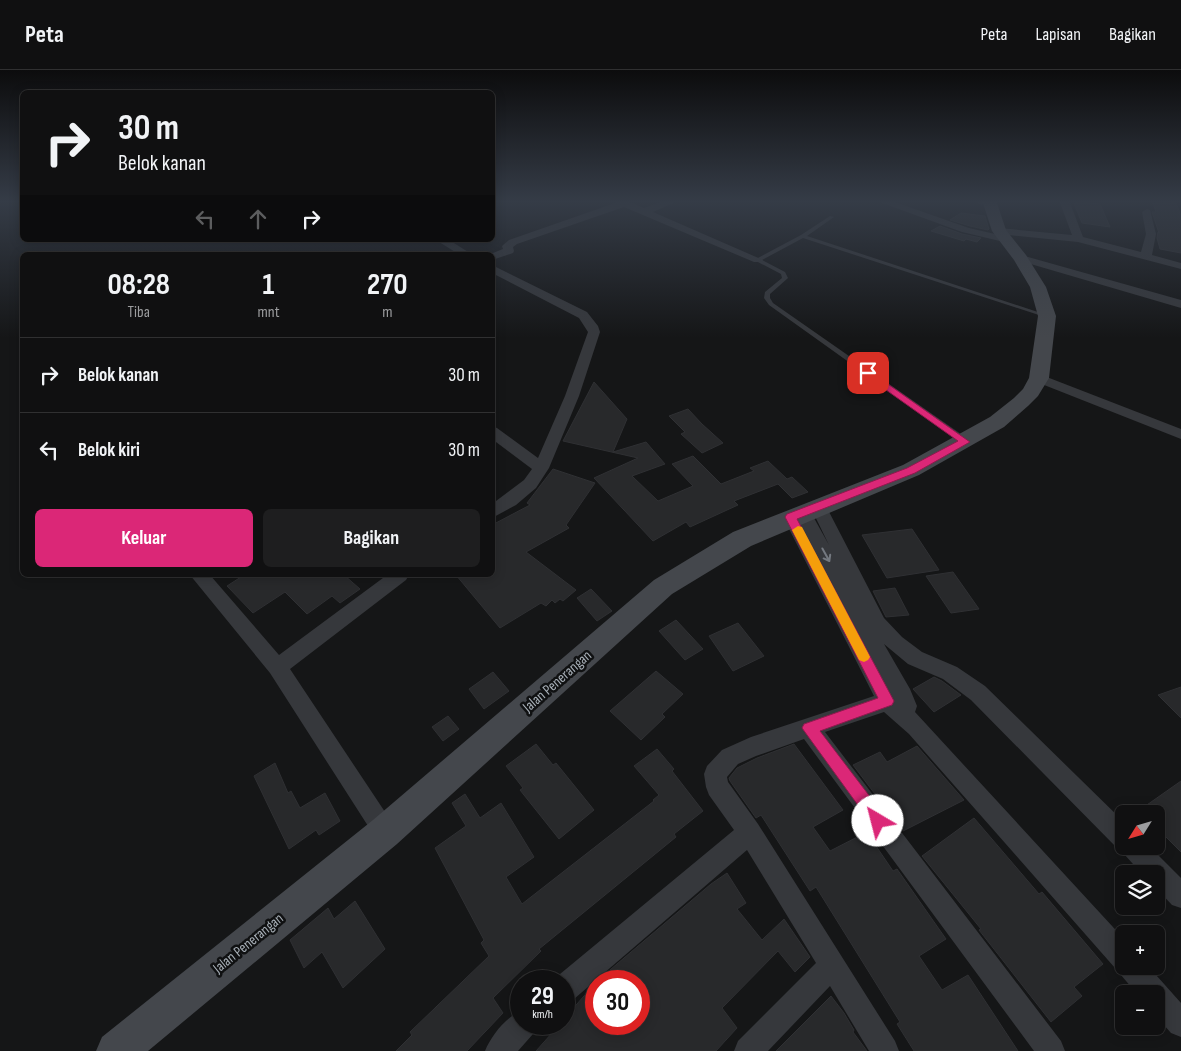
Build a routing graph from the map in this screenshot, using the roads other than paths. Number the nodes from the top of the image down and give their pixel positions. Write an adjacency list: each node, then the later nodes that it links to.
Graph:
1 (451, 246): 9 (street)
2 (507, 246): 12 (street)
3 (724, 246): 15 (street)
4 (785, 246): 15 (lane)
5 (833, 246): 19 (lane)
6 (1010, 246): 14 (street)
7 (1105, 246): 13 (street)
8 (1148, 246): 13 (street)
9 (457, 249): 10 (street); 11 (street)
10 (450, 252)
11 (462, 252)
12 (495, 256)
13 (1146, 256): 16 (street)
14 (1021, 258): 18 (street); 19 (street)
15 (758, 260): 23 (lane)
16 (1181, 266)
17 (495, 270): 24 (street)
18 (1181, 304)
19 (1047, 316): 20 (street)
20 (1039, 378): 22 (street); 23 (street, Jalan Penerangan)
21 (495, 433): 24 (street)
22 (1181, 434)
23 (965, 442): 26 (street, Jalan Penerangan)
24 (541, 468): 25 (street)
25 (495, 510)
26 (804, 512): 30 (street); 32 (street); 33 (street, Jalan Penerangan)
27 (201, 577): 29 (street)
28 (397, 577): 29 (street)
29 (277, 667): 33 (street)
30 (895, 698): 31 (street); 37 (street)
31 (809, 728): 34 (street); 49 (street)
32 (1115, 829)
33 (385, 832): 45 (street, Jalan Penerangan)
34 (750, 832): 38 (street); 40 (street)
35 (1141, 855): 36 (street)
36 (1181, 896)
37 (1115, 949)
38 (831, 966): 47 (street); 48 (street)
39 (1138, 975): 41 (street)
40 (575, 981)
41 (1146, 985)
42 (1165, 1006): 43 (street)
43 (1181, 1023)
44 (513, 1035): 46 (street)
45 (116, 1051)
46 (499, 1051)
47 (748, 1051)
48 (885, 1051)
49 (1051, 1051)

